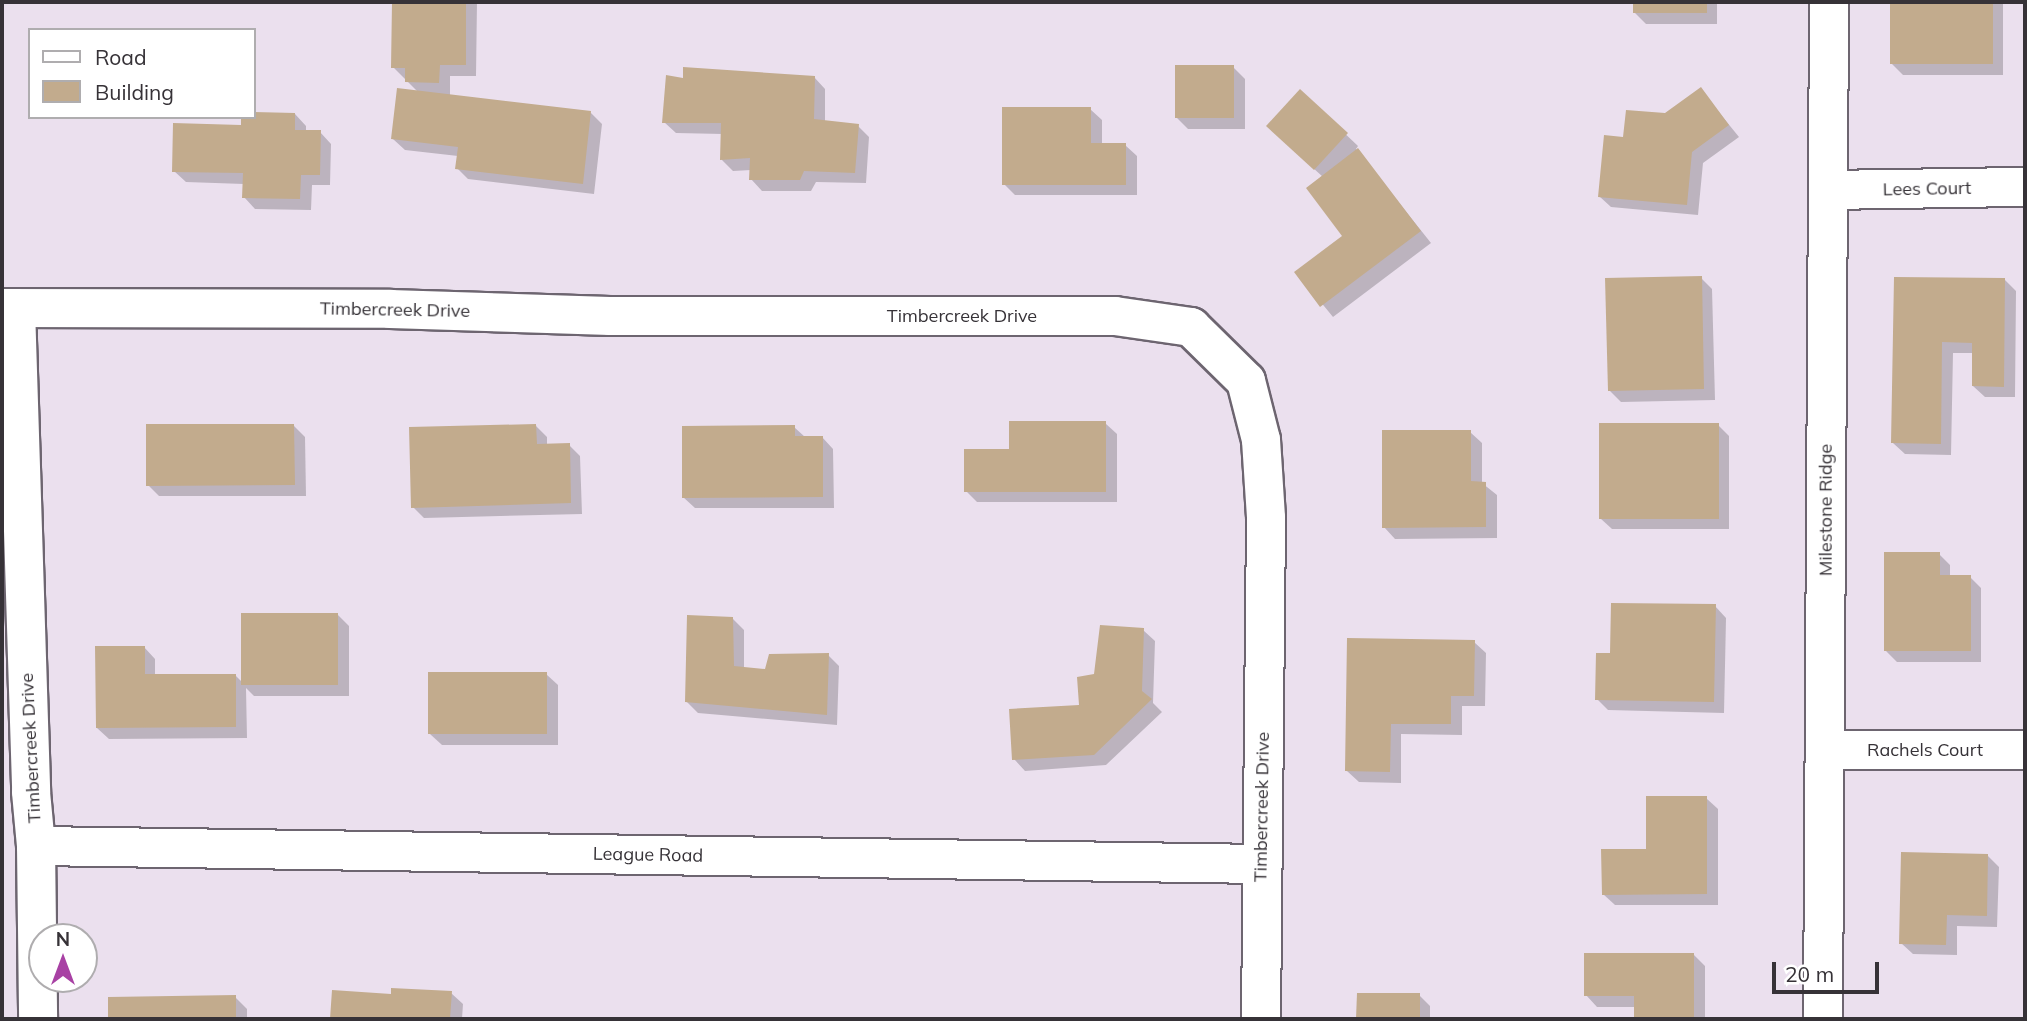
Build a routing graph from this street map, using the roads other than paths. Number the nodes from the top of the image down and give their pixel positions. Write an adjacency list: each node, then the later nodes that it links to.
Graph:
1 (1829, 2): 3 (street, Milestone Ridge)
2 (2025, 187): 3 (street, Lees Court)
3 (1828, 190): 5 (street, Milestone Ridge)
4 (9, 308): 7 (street, Timbercreek Drive); 8 (street, Timbercreek Drive)
5 (1825, 750): 6 (street, Rachels Court); 11 (street, Milestone Ridge)
6 (2025, 750)
7 (36, 846): 8 (street, League Road); 9 (street, Timbercreek Drive)
8 (1261, 864): 10 (street, Timbercreek Drive)
9 (38, 1019)
10 (1261, 1019)
11 (1823, 1019)

